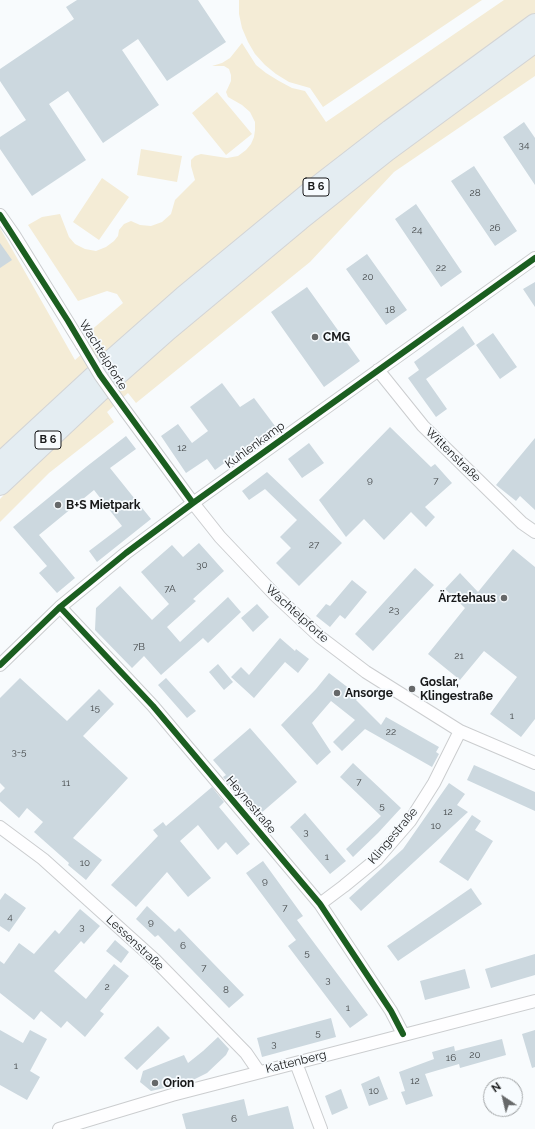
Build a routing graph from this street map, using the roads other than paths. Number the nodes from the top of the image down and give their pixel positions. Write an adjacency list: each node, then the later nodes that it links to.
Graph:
1 (535, 24): 6 (highway, B 6)
2 (535, 42): 7 (highway, B 6)
3 (0, 215): 8 (street, Wachtelpforte, bridge)
4 (535, 258): 5 (street, Kuhlenkamp)
5 (378, 370): 8 (street, Kuhlenkamp); 9 (street, Wittenstraße)
6 (0, 463)
7 (0, 485)
8 (193, 503): 10 (street, Kuhlenkamp); 12 (street, Wachtelpforte)
9 (535, 532)
10 (60, 607): 11 (street, Kuhlenkamp); 15 (street, Heynestraße)
11 (0, 665)
12 (460, 731): 13 (street, Wachtelpforte); 15 (street, Klingestraße)
13 (535, 763)
14 (0, 827): 19 (street, Lessenstraße)
15 (320, 904): 17 (street, Heynestraße)
16 (535, 1000): 17 (street, Kattenberg)
17 (403, 1034): 18 (street, Kattenberg)
18 (296, 1063): 19 (street, Kattenberg); 21 (street)
19 (259, 1072): 20 (street, Kattenberg)
20 (58, 1129)
21 (321, 1129)

